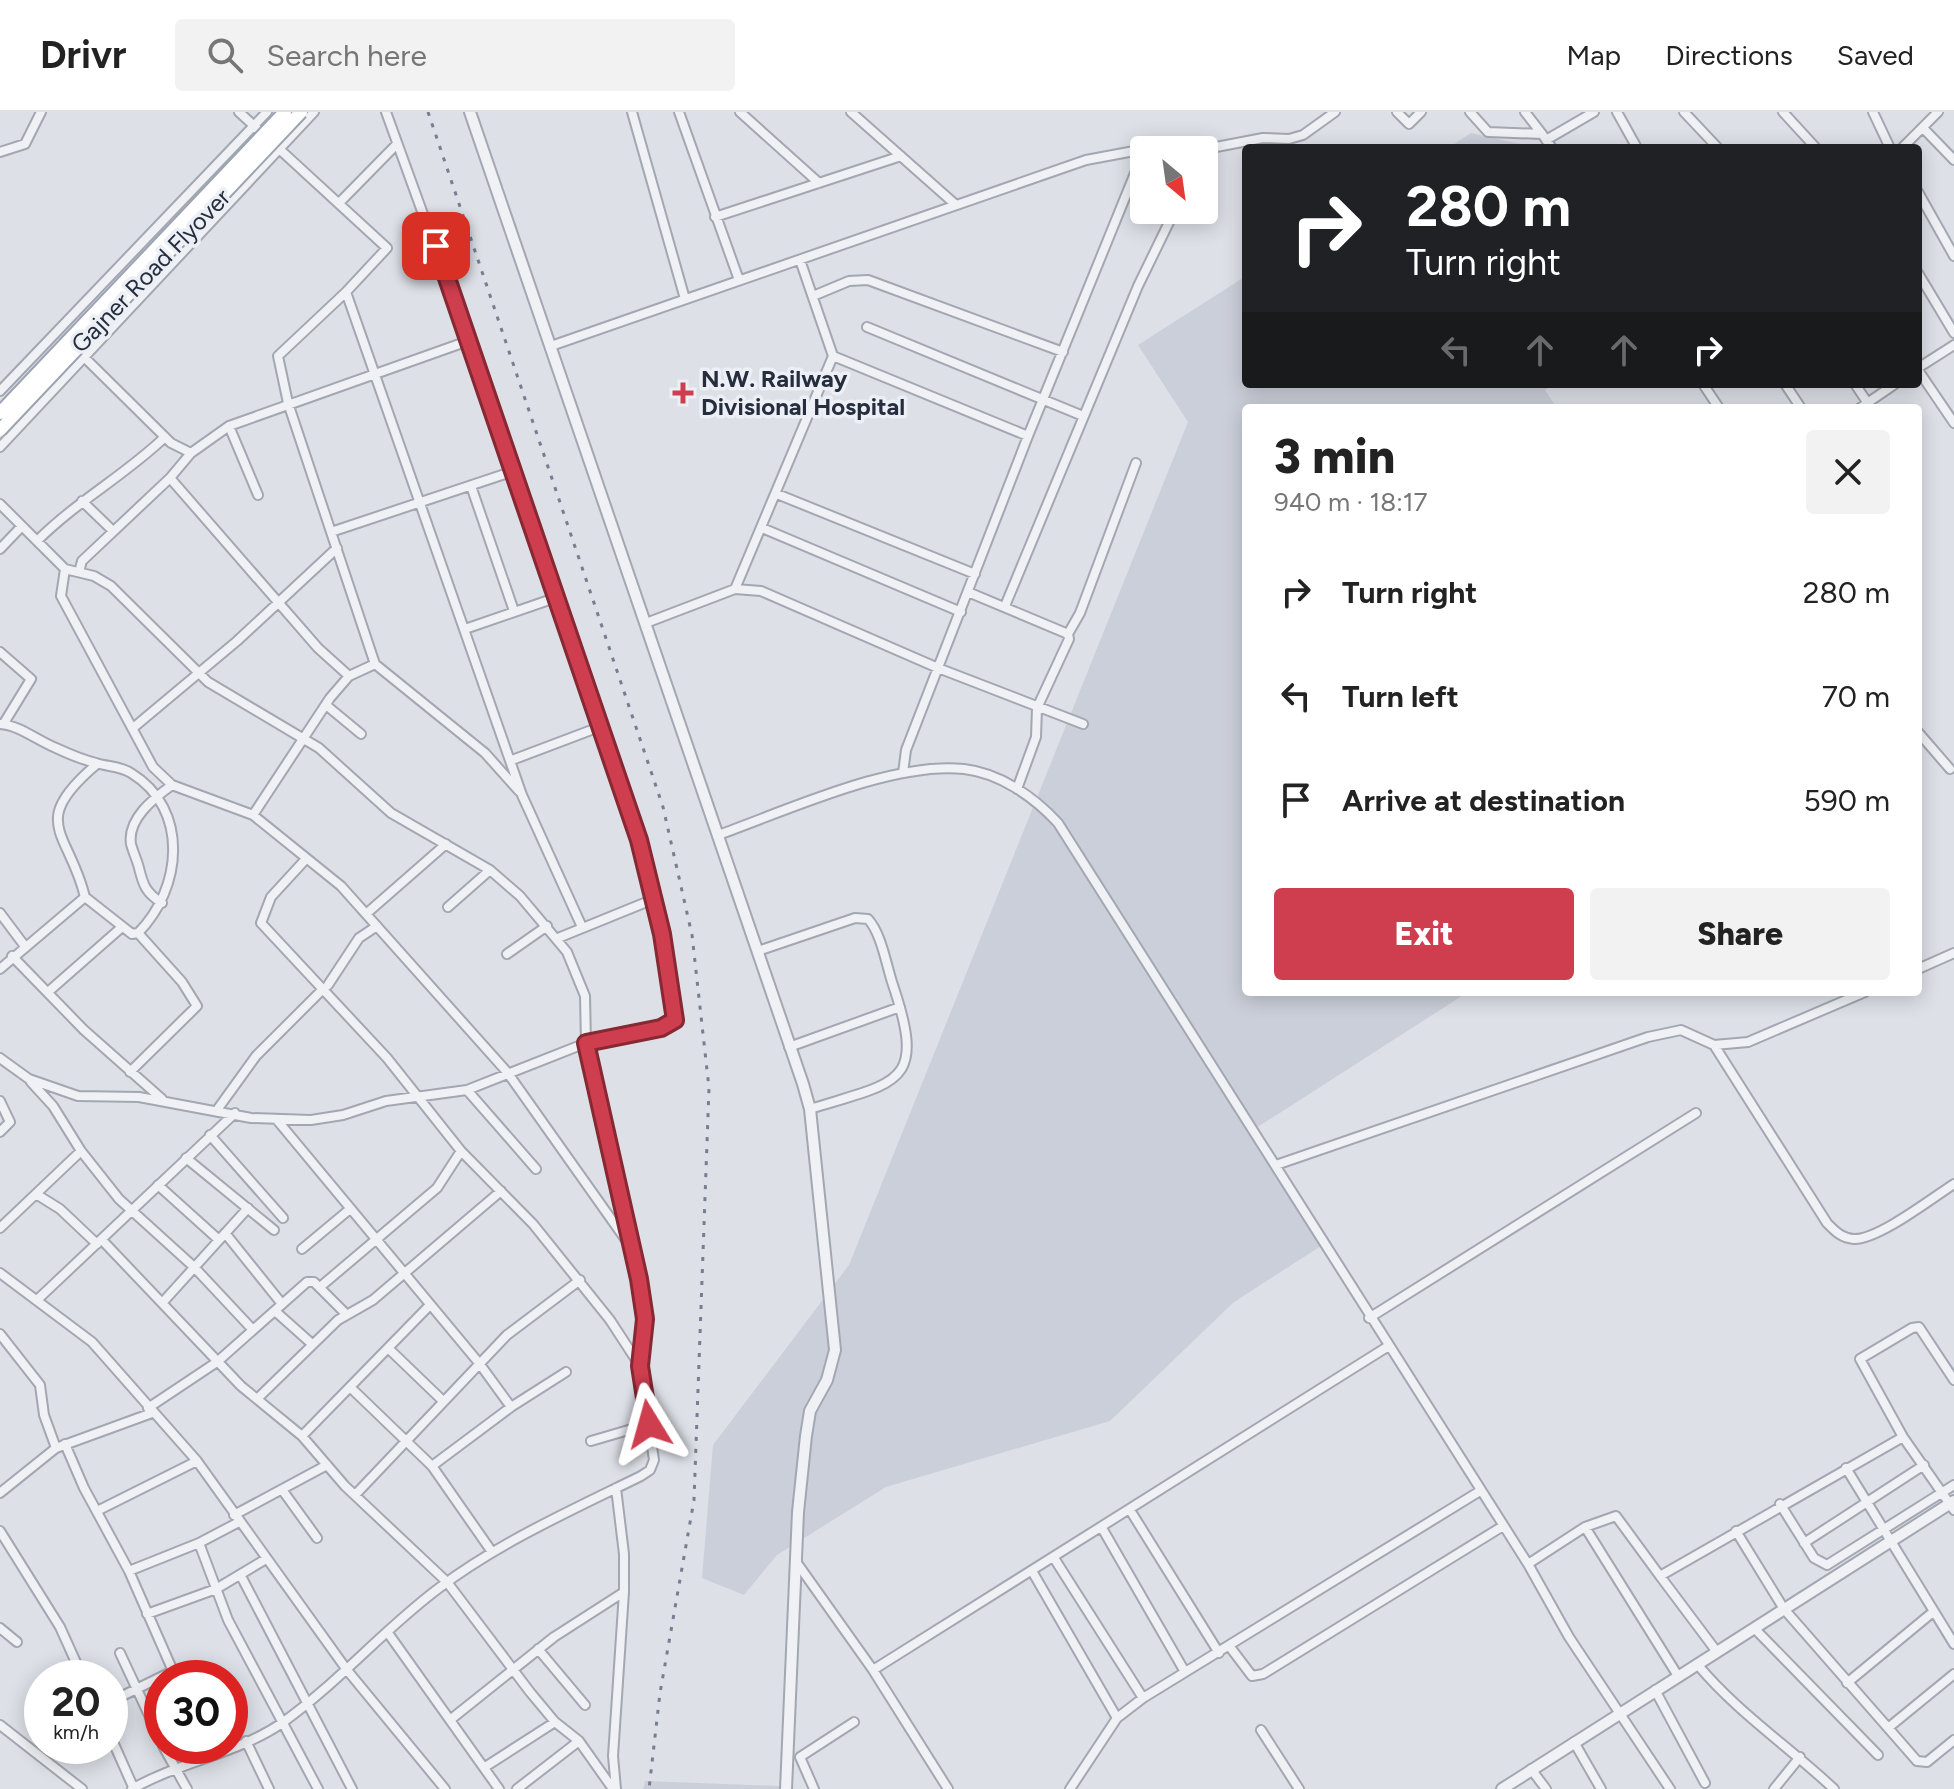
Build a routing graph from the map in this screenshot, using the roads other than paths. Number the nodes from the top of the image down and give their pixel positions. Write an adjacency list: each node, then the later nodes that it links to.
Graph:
1 (41, 112): 35 (street)
2 (239, 112): 24 (street)
3 (267, 112): 24 (street)
4 (285, 112): 69 (main road, Gajner Road Flyover, bridge)
5 (301, 112): 73 (main road, Gajner Road Flyover, bridge)
6 (314, 112): 34 (street)
7 (386, 112): 27 (street)
8 (470, 112): 57 (street)
9 (632, 112): 52 (street)
10 (679, 112): 44 (street)
11 (740, 112): 39 (street)
12 (851, 112): 37 (street)
13 (1335, 112): 33 (street)
14 (1397, 112): 15 (street)
15 (1421, 112)
16 (1470, 112): 26 (street)
17 (1525, 112): 26 (street)
18 (1594, 112): 26 (street)
19 (1617, 112): 28 (street)
20 (1684, 112): 29 (street)
21 (1783, 112): 30 (street)
22 (1873, 112): 31 (street)
23 (1938, 112): 25 (street)
24 (253, 126): 34 (street); 64 (street)
25 (1924, 129): 32 (street); 38 (street)
26 (1547, 141)
27 (397, 144): 42 (street); 55 (street)
28 (1635, 144)
29 (1714, 144)
30 (1812, 144)
31 (1888, 144)
32 (1907, 144)
33 (1218, 147)
34 (280, 149): 42 (street); 60 (street)
35 (0, 152)
36 (1130, 152): 43 (street)
37 (901, 156): 39 (street); 43 (street)
38 (1954, 160)
39 (819, 183): 44 (street)
40 (1130, 185): 58 (street)
41 (1922, 199): 46 (street)
42 (340, 202): 50 (street)
43 (956, 205): 47 (street)
44 (715, 217): 48 (street)
45 (1169, 224): 70 (street)
46 (1954, 256)
47 (800, 260): 48 (street); 51 (street)
48 (739, 280): 52 (street)
49 (1922, 280): 54 (street)
50 (346, 292): 62 (street); 67 (street)
51 (813, 296): 58 (street); 59 (street)
52 (685, 299): 57 (street)
53 (867, 327): 66 (street)
54 (1954, 333)
55 (468, 341): 62 (street); 79 (street)
56 (1954, 345): 61 (street)
57 (551, 346): 104 (street)
58 (1063, 352): 66 (street)
59 (833, 356): 74 (street); 82 (street)
60 (84, 357): 75 (street); 76 (street)
61 (1922, 366)
62 (376, 373): 67 (street); 85 (street)
63 (1922, 375): 71 (street)
64 (1, 388)
65 (1890, 388): 68 (street)
66 (1043, 399): 70 (street); 74 (street)
67 (288, 403): 72 (street); 90 (street)
68 (1869, 404)
69 (0, 413)
70 (1083, 416): 101 (street)
71 (1954, 423)
72 (229, 426): 77 (street); 83 (street)
73 (0, 430)
74 (1028, 436): 96 (street)
75 (165, 437): 77 (street); 84 (street)
76 (0, 447)
77 (191, 453): 80 (street)
78 (1136, 463): 106 (street)
79 (514, 471): 81 (street); 99 (street)
80 (170, 478): 89 (street); 100 (street)
81 (471, 486): 85 (street); 102 (street)
82 (777, 494): 88 (street); 96 (street)
83 (258, 495)
84 (82, 501): 89 (street); 91 (street)
85 (420, 503): 90 (street); 105 (street)
86 (0, 504): 87 (street)
87 (22, 526): 91 (street); 93 (street)
88 (762, 528): 97 (street); 103 (street)
89 (113, 531): 95 (street)
90 (331, 532): 92 (street)
91 (37, 541): 94 (street)
92 (337, 548): 100 (street); 108 (street)
93 (0, 549)
94 (65, 569): 95 (street); 117 (street)
95 (79, 572): 110 (street)
96 (975, 574): 98 (street)
97 (735, 589): 104 (street); 109 (street)
98 (968, 592): 101 (street); 103 (street)
99 (555, 598): 102 (street); 116 (street)
100 (279, 603): 110 (street); 111 (street)
101 (1005, 606): 106 (street)
102 (514, 611): 105 (street)
103 (961, 612): 109 (street)
104 (646, 623): 130 (street)
105 (465, 629): 121 (street)
106 (1068, 634): 113 (street)
107 (0, 652): 114 (street)
108 (375, 664): 111 (street); 127 (street)
109 (938, 668): 113 (street); 124 (street)
110 (199, 675): 117 (street); 120 (street)
111 (349, 676): 112 (street)
112 (326, 705): 118 (street); 120 (street)
113 (1037, 708): 115 (street); 126 (street)
114 (2, 723): 122 (street)
115 (1083, 724)
116 (602, 726): 121 (street); 135 (street)
117 (133, 728): 125 (street)
118 (361, 734)
119 (1922, 736): 123 (street)
120 (303, 739): 129 (street); 131 (street)
121 (512, 760): 127 (street)
122 (97, 764): 128 (street); 134 (street)
123 (1953, 770)
124 (903, 773): 126 (street); 130 (street)
125 (172, 785): 128 (street); 129 (street)
126 (1017, 789): 178 (street)
127 (522, 795): 143 (street)
128 (156, 797): 136 (street); 136 (street)
129 (253, 815): 132 (street)
130 (718, 835): 147 (street)
131 (446, 844): 133 (street); 139 (street)
132 (305, 860): 139 (street); 153 (street)
133 (490, 870): 137 (street); 141 (street)
134 (85, 897): 142 (street); 146 (street)
135 (654, 899): 143 (street); 157 (street)
136 (162, 903): 144 (street)
137 (448, 907)
138 (0, 913): 146 (street)
139 (366, 914): 140 (street)
140 (377, 926): 153 (street); 162 (street)
141 (547, 926): 145 (street); 149 (street)
142 (122, 927): 144 (street); 154 (street)
143 (582, 927): 145 (street)
144 (138, 933): 161 (street)
145 (558, 938): 157 (street)
146 (24, 945): 150 (street)
147 (758, 951): 156 (street); 159 (street)
148 (1954, 953): 151 (street)
149 (507, 954)
150 (12, 956): 152 (street); 154 (street)
151 (1922, 967)
152 (0, 969)
153 (325, 988): 165 (street); 169 (street)
154 (48, 992): 161 (street)
155 (1856, 996): 158 (street)
156 (900, 1007): 159 (street); 168 (street)
157 (586, 1043): 162 (street); 193 (street)
158 (1714, 1045): 178 (street); 180 (street)
159 (789, 1047): 168 (street)
160 (0, 1058): 163 (street)
161 (130, 1072): 166 (street)
162 (507, 1072): 164 (street); 193 (street)
163 (29, 1079): 166 (street); 175 (street)
164 (467, 1090): 165 (street); 179 (street)
165 (419, 1097): 172 (street); 176 (street)
166 (163, 1100): 169 (street)
167 (0, 1101): 173 (street)
168 (810, 1109): 258 (street)
169 (217, 1110): 170 (street)
170 (235, 1113): 172 (street); 174 (street)
171 (1696, 1113): 205 (street)
172 (277, 1120): 185 (street)
173 (0, 1132)
174 (210, 1135): 177 (street); 187 (street)
175 (81, 1151): 183 (street); 186 (street)
176 (461, 1151): 182 (street); 191 (street)
177 (186, 1158): 181 (street); 184 (street)
178 (1276, 1165): 205 (street)
179 (536, 1169)
180 (1954, 1184)
181 (158, 1185): 186 (street); 190 (street)
182 (501, 1191): 196 (street); 198 (street)
183 (36, 1194): 188 (street); 192 (street)
184 (248, 1208): 189 (street); 190 (street)
185 (350, 1209): 191 (street); 194 (street)
186 (131, 1212): 192 (street); 195 (street)
187 (283, 1218)
188 (0, 1228)
189 (274, 1230)
190 (222, 1236): 195 (street); 203 (street)
191 (376, 1241): 196 (street); 199 (street)
192 (99, 1242): 200 (street); 201 (street)
193 (631, 1247): 213 (street)
194 (302, 1249)
195 (194, 1267): 201 (street); 206 (street)
196 (403, 1274): 202 (street); 204 (street)
197 (1, 1276): 200 (street)
198 (580, 1280): 212 (street); 213 (street)
199 (320, 1287): 203 (street); 204 (street)
200 (37, 1300): 220 (street)
201 (163, 1302): 211 (street)
202 (429, 1306): 210 (street); 212 (street)
203 (278, 1308): 206 (street); 208 (street)
204 (347, 1315): 208 (street)
205 (1369, 1318): 209 (street)
206 (253, 1330): 211 (street)
207 (0, 1334): 226 (street)
208 (312, 1344): 217 (street)
209 (1387, 1347): 235 (street); 242 (street)
210 (388, 1348): 216 (street); 218 (street)
211 (217, 1362): 217 (street); 220 (street)
212 (479, 1363): 218 (street); 219 (street)
213 (640, 1366): 221 (street)
214 (566, 1372): 219 (street)
215 (1954, 1380): 223 (street)
216 (351, 1388): 222 (street); 224 (street)
217 (257, 1399): 222 (street)
218 (442, 1400): 224 (street)
219 (511, 1407): 230 (street)
220 (150, 1410): 226 (street); 227 (street)
221 (649, 1424): 225 (street); 233 (street)
222 (302, 1436): 228 (street)
223 (1903, 1437): 229 (street); 231 (street)
224 (404, 1441): 230 (street); 238 (street)
225 (591, 1441)
226 (61, 1446): 237 (street); 243 (street)
227 (197, 1461): 243 (street); 244 (street)
228 (327, 1465): 234 (street); 238 (street)
229 (1924, 1465): 236 (street); 239 (street)
230 (432, 1466): 255 (street)
231 (1846, 1468): 239 (street); 240 (street)
232 (1954, 1485): 236 (street)
233 (616, 1488): 255 (street); 266 (street)
234 (283, 1491): 244 (street); 251 (street)
235 (1480, 1491): 245 (street); 275 (street)
236 (1943, 1491): 241 (street); 248 (street)
237 (0, 1493)
238 (355, 1495): 264 (street)
239 (1867, 1502): 248 (street); 254 (street)
240 (1780, 1504): 249 (street); 254 (street)
241 (1953, 1505): 252 (street)
242 (1130, 1510): 247 (street); 279 (street)
243 (97, 1511): 260 (street)
244 (237, 1519): 253 (street); 257 (street)
245 (1503, 1526): 259 (street); 275 (street)
246 (1585, 1527): 259 (street); 263 (street); 288 (street)
247 (1102, 1528): 256 (street); 286 (street)
248 (1883, 1529): 252 (street); 254 (street)
249 (1736, 1531): 263 (street); 267 (street)
250 (0, 1532): 280 (street)
251 (317, 1538)
252 (1890, 1541): 267 (street); 268 (street)
253 (199, 1543): 260 (street); 265 (street)
254 (1804, 1543)
255 (492, 1552): 264 (street)
256 (1054, 1558): 261 (street); 294 (street)
257 (266, 1559): 262 (street); 283 (street)
258 (797, 1563): 285 (street); 331 (street)
259 (1528, 1564): 298 (street)
260 (129, 1571): 269 (street)
261 (1032, 1571): 285 (street); 299 (street)
262 (241, 1576): 265 (street); 295 (street)
263 (1660, 1576): 277 (street)
264 (447, 1582): 272 (street); 284 (street)
265 (216, 1589): 269 (street); 301 (street)
266 (624, 1592): 276 (street); 330 (street)
267 (1784, 1609): 271 (street); 289 (street)
268 (1933, 1612): 274 (street); 289 (street)
269 (147, 1614): 281 (street)
270 (0, 1628): 273 (street)
271 (1754, 1628): 277 (street); 312 (street)
272 (388, 1633): 283 (street); 300 (street)
273 (17, 1642)
274 (1954, 1644)
275 (1230, 1647): 279 (street)
276 (538, 1649): 284 (street); 297 (street)
277 (1717, 1652): 282 (street)
278 (120, 1653): 291 (street)
279 (1219, 1653): 286 (street)
280 (75, 1660)
281 (167, 1660)
282 (1697, 1664): 288 (street); 313 (street)
283 (347, 1670): 295 (street); 327 (street)
284 (514, 1670): 300 (street); 302 (street)
285 (873, 1670): 333 (street)
286 (1185, 1672): 294 (street)
287 (1954, 1674): 305 (street)
288 (1678, 1676): 292 (street)
289 (1847, 1683): 305 (street)
290 (144, 1686): 291 (street)
291 (137, 1689): 293 (street); 296 (street)
292 (1655, 1690): 298 (street); 320 (street)
293 (128, 1693)
294 (1143, 1698): 299 (street)
295 (308, 1701): 301 (street); 326 (street)
296 (144, 1704)
297 (585, 1705)
298 (1619, 1716): 310 (street); 339 (street)
299 (1117, 1718): 334 (street)
300 (450, 1720): 318 (street)
301 (282, 1722): 307 (street); 325 (street)
302 (555, 1722): 309 (street); 318 (street)
303 (854, 1722): 332 (street)
304 (0, 1725): 321 (street)
305 (1888, 1728): 308 (street)
306 (1261, 1730): 335 (street)
307 (248, 1740)
308 (1954, 1740)
309 (579, 1741): 329 (street); 330 (street)
310 (1574, 1742): 319 (street); 338 (street)
311 (248, 1745): 324 (street)
312 (1878, 1755)
313 (1800, 1757): 340 (street); 341 (street)
314 (122, 1764): 322 (street)
315 (172, 1764): 317 (street)
316 (183, 1764): 317 (street)
317 (173, 1767): 322 (street); 323 (street)
318 (485, 1767): 328 (street)
319 (1531, 1769): 336 (street); 337 (street)
320 (1705, 1783)
321 (82, 1789)
322 (133, 1789)
323 (187, 1789)
324 (269, 1789)
325 (318, 1789)
326 (352, 1789)
327 (445, 1789)
328 (499, 1789)
329 (517, 1789)
330 (614, 1789)
331 (786, 1789)
332 (814, 1789)
333 (948, 1789)
334 (1070, 1789)
335 (1299, 1789)
336 (1502, 1789)
337 (1546, 1789)
338 (1601, 1789)
339 (1670, 1789)
340 (1774, 1789)
341 (1834, 1789)

